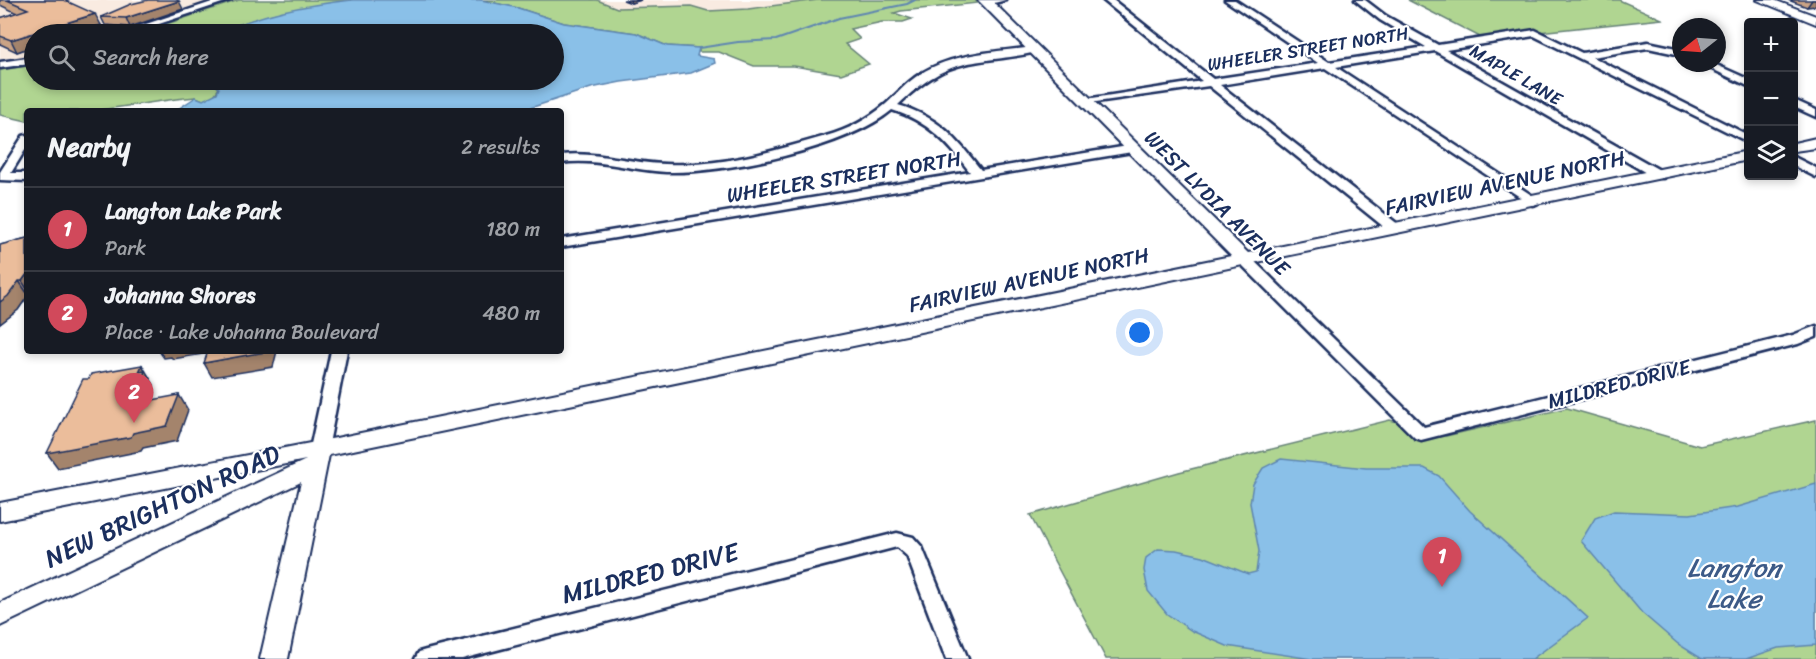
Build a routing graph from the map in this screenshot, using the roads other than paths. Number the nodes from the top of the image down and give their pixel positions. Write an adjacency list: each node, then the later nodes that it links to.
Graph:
1 (227, 0): 9 (street)
2 (1002, 0): 7 (street)
3 (1107, 0): 19 (street)
4 (1229, 0): 15 (street)
5 (1359, 0): 10 (street, MAPLE LANE)
6 (1763, 0): 8 (street)
7 (985, 1): 11 (street, WEST LYDIA AVENUE)
8 (1816, 20)
9 (152, 24)
10 (1436, 48): 13 (street, WHEELER STREET NORTH); 15 (street, WHEELER STREET NORTH); 34 (street, MAPLE LANE)
11 (1034, 50): 20 (street, WEST LYDIA AVENUE); 21 (street)
12 (1672, 50): 13 (street)
13 (1581, 56): 24 (street)
14 (24, 61): 16 (street)
15 (1325, 64): 19 (street, WHEELER STREET NORTH); 36 (street)
16 (0, 65)
17 (1724, 72): 18 (street)
18 (1744, 81)
19 (1211, 82): 20 (street, WHEELER STREET NORTH); 37 (street)
20 (1086, 102): 28 (street, WEST LYDIA AVENUE)
21 (891, 106): 30 (street); 33 (street)
22 (1798, 106): 23 (street)
23 (1816, 114)
24 (1744, 137)
25 (1816, 142): 27 (street)
26 (24, 143): 35 (street)
27 (1798, 146)
28 (1134, 149): 33 (street, WHEELER STREET NORTH); 39 (street, WEST LYDIA AVENUE)
29 (1744, 157): 34 (street, FAIRVIEW AVENUE NORTH)
30 (564, 159)
31 (1798, 164): 32 (street)
32 (1816, 173)
33 (978, 175): 38 (street, WHEELER STREET NORTH)
34 (1659, 175): 36 (street, FAIRVIEW AVENUE NORTH)
35 (24, 177)
36 (1532, 201): 37 (street, FAIRVIEW AVENUE NORTH)
37 (1394, 228): 39 (street, FAIRVIEW AVENUE NORTH)
38 (564, 243)
39 (1244, 259): 42 (street, WEST LYDIA AVENUE); 43 (street, FAIRVIEW AVENUE NORTH)
40 (1816, 331): 42 (street, MILDRED DRIVE)
41 (338, 354): 43 (street)
42 (1421, 434)
43 (317, 457): 44 (street); 45 (street, NEW BRIGHTON ROAD); 48 (street)
44 (237, 465): 45 (street); 46 (street)
45 (242, 500): 47 (street, NEW BRIGHTON ROAD)
46 (0, 512)
47 (0, 615)
48 (274, 659)
49 (426, 659): 50 (street, MILDRED DRIVE)
50 (957, 659)

